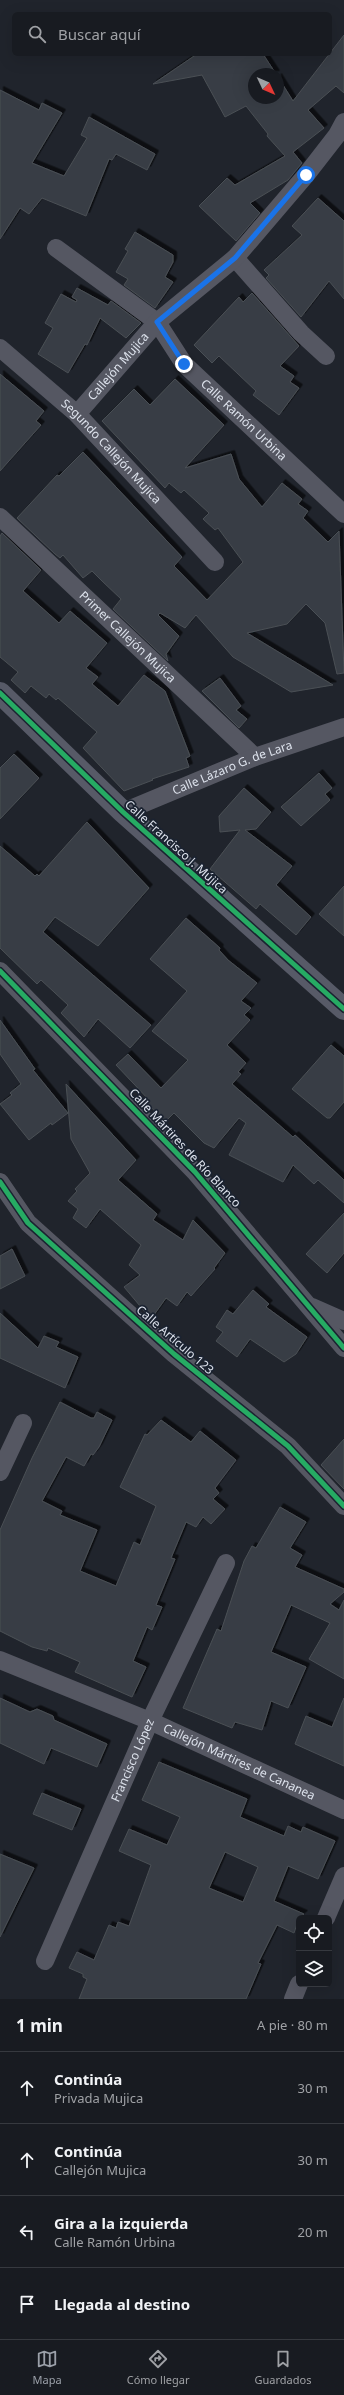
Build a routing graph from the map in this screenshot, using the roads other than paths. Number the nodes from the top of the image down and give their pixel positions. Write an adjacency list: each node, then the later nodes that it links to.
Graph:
1 (344, 122): 3 (street, Callejón Mujica)
2 (56, 248): 4 (street, Calle Ramón Urbina)
3 (235, 258): 4 (street, Callejón Mujica); 6 (street)
4 (157, 322): 7 (street, Callejón Mujica); 8 (street, Calle Ramón Urbina)
5 (0, 348): 7 (street, Segundo Callejón Mujica)
6 (326, 356)
7 (76, 414): 10 (street, Segundo Callejón Mujica)
8 (344, 514)
9 (0, 517): 13 (street, Primer Callejón Mujica)
10 (215, 562)
11 (0, 693): 14 (street, Calle Francisco J. Mújica)
12 (344, 727): 13 (street, Calle Lázaro G. de Lara)
13 (255, 757): 14 (street, Calle Lázaro G. de Lara)
14 (123, 812): 16 (street, Calle Francisco J. Mújica)
15 (0, 971): 18 (street, Calle Mártires de Río Blanco)
16 (344, 1010)
17 (0, 1182): 23 (street, Calle Artículo 123)
18 (306, 1304): 19 (street); 20 (street, Calle Mártires de Río Blanco)
19 (344, 1321)
20 (344, 1348)
21 (23, 1423): 22 (street)
22 (0, 1472)
23 (344, 1506)
24 (226, 1563): 26 (street, Francisco López)
25 (0, 1660): 26 (street, Callejón Mártires de Cananea)
26 (150, 1721): 27 (street, Callejón Mártires de Cananea); 30 (street, Francisco López)
27 (344, 1810)
28 (344, 1876): 29 (street)
29 (327, 1915)
30 (44, 1961)
31 (298, 1987): 32 (street)
32 (293, 1999)

